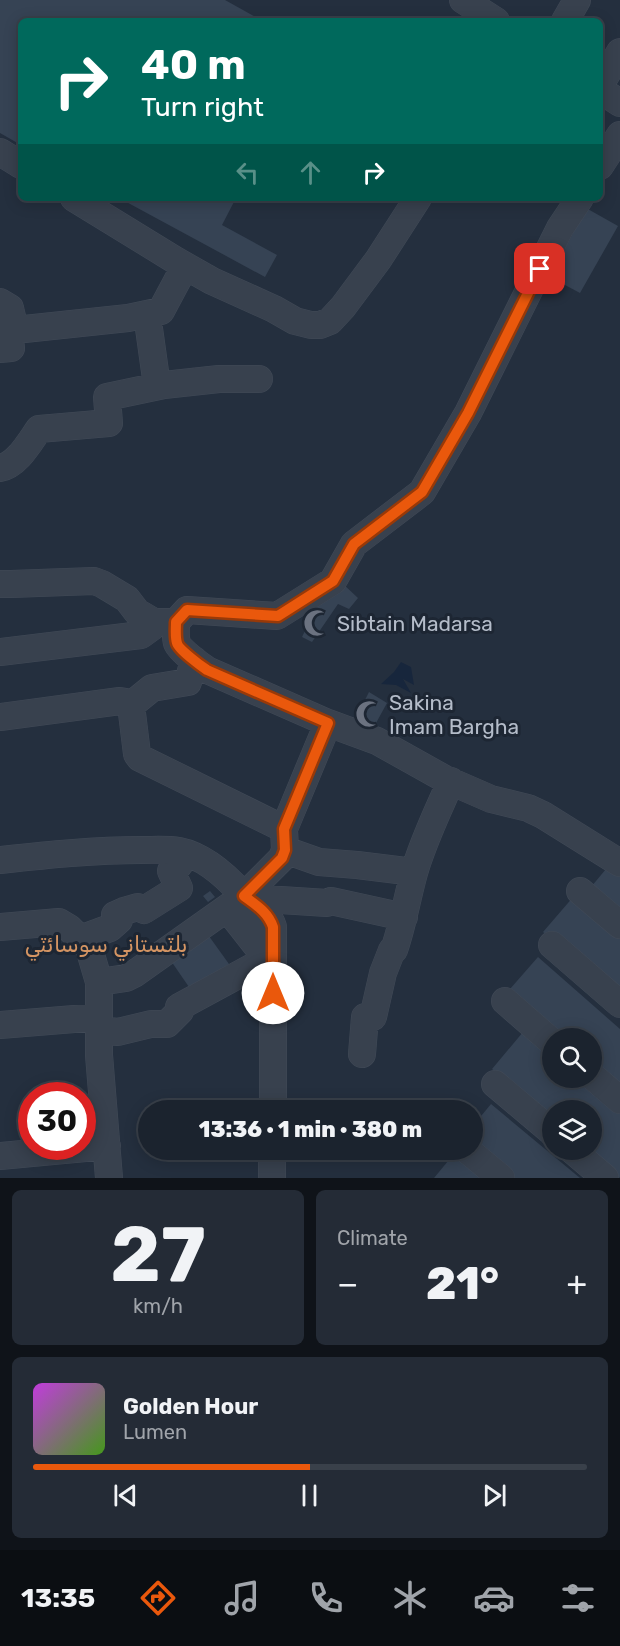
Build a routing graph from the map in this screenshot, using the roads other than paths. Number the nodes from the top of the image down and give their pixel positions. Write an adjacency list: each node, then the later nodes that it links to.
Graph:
1 (463, 0): 3 (street)
2 (577, 0): 4 (street)
3 (491, 18)
4 (566, 18)
5 (620, 52): 6 (street)
6 (603, 82)
7 (603, 89): 8 (street)
8 (620, 103)
9 (620, 135): 11 (street)
10 (0, 152): 12 (street)
11 (603, 161)
12 (18, 163)
13 (79, 201): 16 (street)
14 (416, 201): 16 (street)
15 (578, 201): 24 (street)
16 (184, 266): 18 (street)
17 (0, 302): 19 (street)
18 (147, 314): 19 (street); 21 (street)
19 (8, 340)
20 (259, 379): 21 (street)
21 (157, 386): 22 (street)
22 (0, 468)
23 (0, 584): 24 (street)
24 (165, 622): 25 (street); 26 (street)
25 (0, 652)
26 (194, 660): 27 (street); 29 (street)
27 (130, 705): 28 (street); 31 (street)
28 (0, 717)
29 (328, 723): 30 (street); 31 (street)
30 (448, 780): 34 (street); 35 (street)
31 (284, 840): 35 (street); 37 (street)
32 (187, 854): 33 (street); 37 (street); 41 (street)
33 (0, 860)
34 (620, 863)
35 (414, 872): 38 (street)
36 (580, 891): 39 (street)
37 (243, 904): 38 (street); 43 (street); 44 (street)
38 (404, 917): 50 (street)
39 (620, 925)
40 (0, 927): 41 (street)
41 (80, 939): 44 (street)
42 (552, 945): 46 (street)
43 (270, 958): 47 (street); 53 (street)
44 (99, 982): 47 (street)
45 (505, 1001): 49 (street)
46 (620, 1004)
47 (99, 1024): 48 (street); 56 (street)
48 (0, 1025)
49 (542, 1033)
50 (362, 1054)
51 (495, 1084): 55 (street)
52 (602, 1084): 54 (street)
53 (273, 1100)
54 (620, 1100)
55 (542, 1124)
56 (107, 1146): 57 (street); 61 (street)
57 (0, 1156)
58 (272, 1160): 62 (street)
59 (479, 1160): 63 (street)
60 (584, 1160): 64 (street)
61 (109, 1178)
62 (272, 1178)
63 (501, 1178)
64 (605, 1178)

